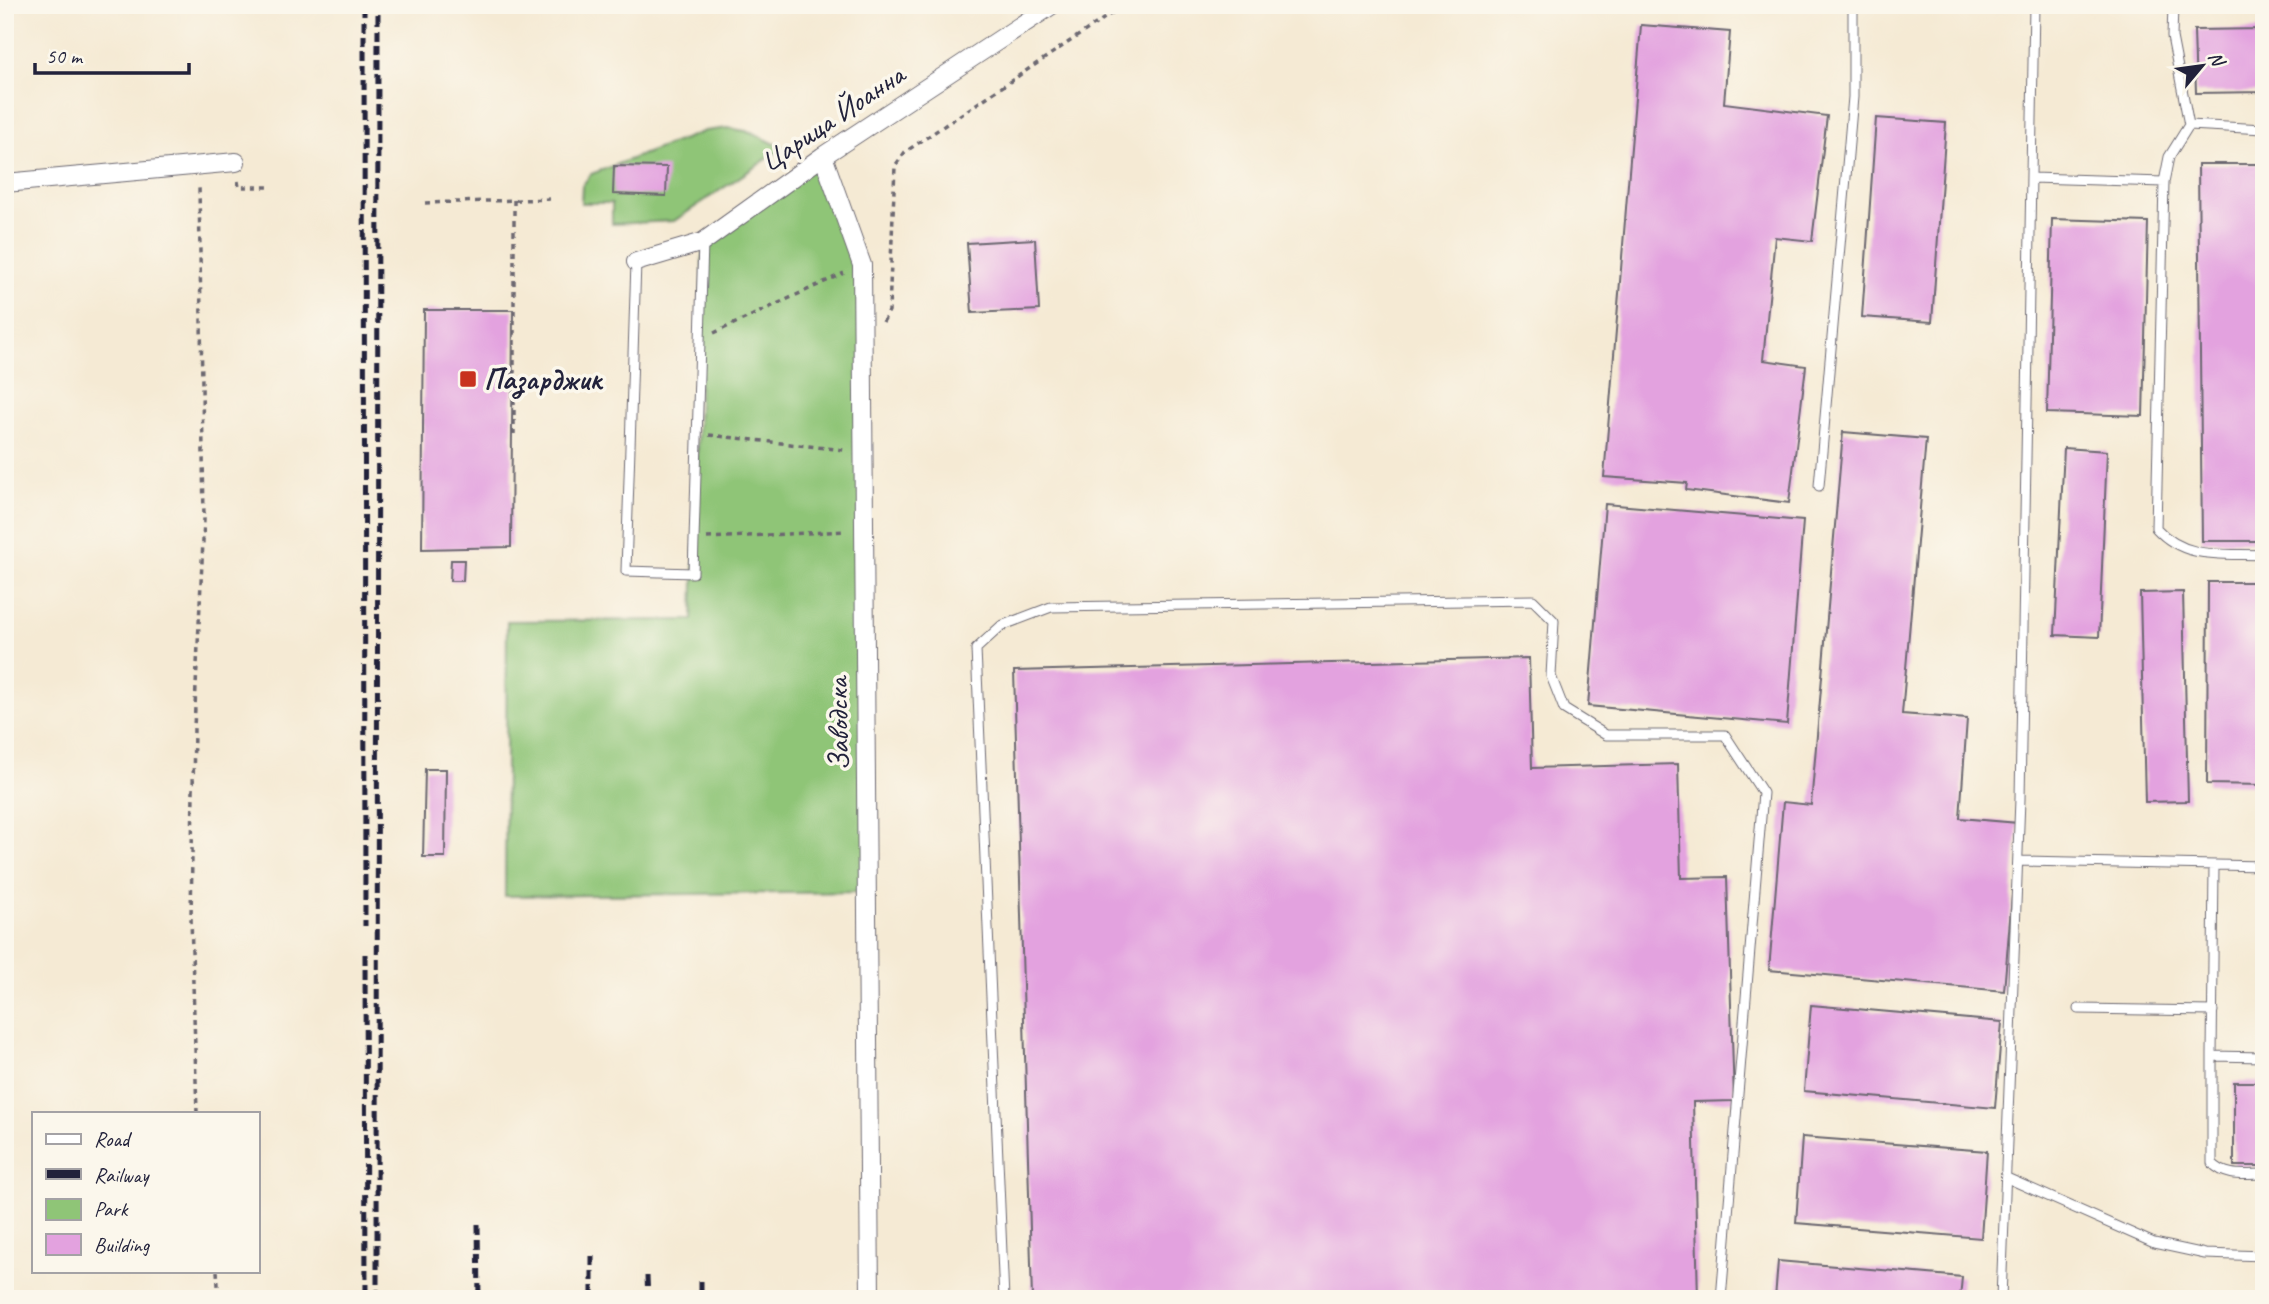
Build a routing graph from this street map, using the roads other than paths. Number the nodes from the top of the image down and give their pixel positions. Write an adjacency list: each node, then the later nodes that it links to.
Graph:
1 (1052, 5): 7 (street, Царица Йоанна)
2 (1853, 5): 14 (lane)
3 (2034, 5): 9 (lane)
4 (2174, 5): 5 (lane)
5 (2189, 125): 6 (lane); 10 (lane)
6 (2264, 129)
7 (823, 156): 12 (street, Царица Йоанна); 26 (street, Заводска)
8 (236, 162): 11 (street)
9 (2032, 178): 10 (lane); 16 (lane)
10 (2164, 182): 15 (lane)
11 (5, 183)
12 (703, 242): 13 (street, Царица Йоанна); 13 (lane)
13 (636, 262)
14 (1819, 486)
15 (2264, 555)
16 (2018, 861): 17 (lane); 24 (lane)
17 (2214, 866): 18 (lane); 20 (lane)
18 (2264, 866)
19 (2078, 1009): 20 (lane)
20 (2213, 1011): 21 (lane)
21 (2212, 1056): 22 (lane); 23 (lane)
22 (2264, 1057)
23 (2264, 1174)
24 (2007, 1178): 25 (lane); 29 (lane)
25 (2264, 1256)
26 (870, 1299)
27 (1004, 1299): 28 (lane)
28 (1721, 1299)
29 (2001, 1299)

